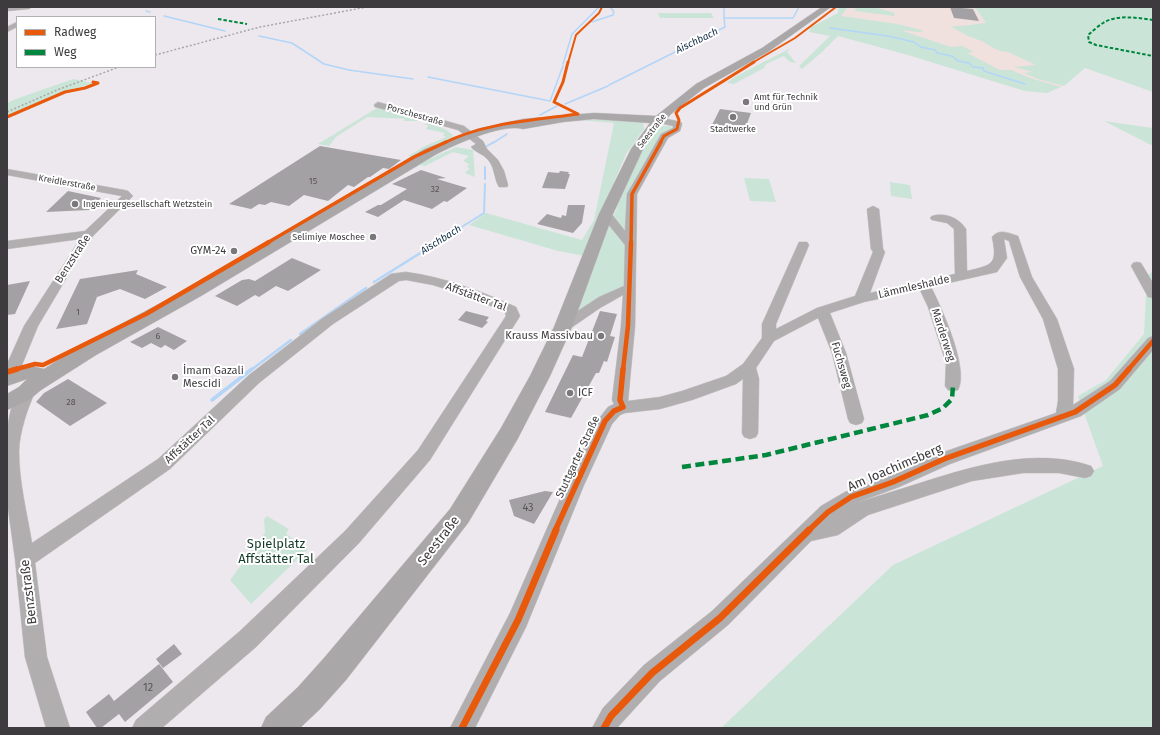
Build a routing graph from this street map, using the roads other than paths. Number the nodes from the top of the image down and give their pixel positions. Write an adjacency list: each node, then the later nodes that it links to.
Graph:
1 (29, 7): 3 (street)
2 (826, 7): 7 (main road, Seestraße)
3 (7, 8)
4 (16, 25): 5 (street)
5 (7, 30)
6 (378, 105): 8 (street, Porschestraße)
7 (652, 119): 8 (main road); 13 (main road, Seestraße); 17 (street)
8 (469, 138): 10 (street, Porschestraße); 30 (main road)
9 (7, 172): 11 (street, Kreidlerstraße)
10 (503, 185)
11 (127, 194): 15 (street, Benzstraße)
12 (873, 209): 24 (street)
13 (606, 214): 17 (street); 26 (main road, Seestraße)
14 (936, 218): 20 (street)
15 (89, 234): 16 (street); 30 (street, Benzstraße)
16 (7, 245)
17 (631, 245): 22 (street)
18 (803, 245): 27 (street)
19 (1137, 266): 23 (street)
20 (961, 276): 21 (street, Lämmleshalde); 34 (street, Lämmleshalde)
21 (924, 285): 24 (street, Lämmleshalde); 31 (street, Marderweg)
22 (630, 288): 26 (street); 33 (street)
23 (1153, 294)
24 (861, 299): 25 (street, Lämmleshalde)
25 (822, 311): 27 (street, Lämmleshalde); 35 (street, Fuchsweg)
26 (563, 327): 43 (main road, Seestraße)
27 (769, 338): 29 (street, Lämmleshalde)
28 (1153, 341): 34 (street, Am Joachimsberg)
29 (748, 368): 33 (street, Lämmleshalde); 36 (street)
30 (23, 379): 32 (main road); 37 (street, Benzstraße)
31 (953, 386)
32 (7, 402)
33 (623, 407): 44 (street, Stuttgarter Straße)
34 (1063, 417): 39 (street, Am Joachimsberg)
35 (856, 419)
36 (750, 432)
37 (9, 444): 40 (street, Benzstraße)
38 (1086, 470): 39 (street)
39 (806, 534): 45 (street, Am Joachimsberg)
40 (25, 559): 41 (street, Benzstraße); 42 (street, Affstätter Tal)
41 (58, 728)
42 (144, 728)
43 (277, 728)
44 (462, 728)
45 (604, 728)

